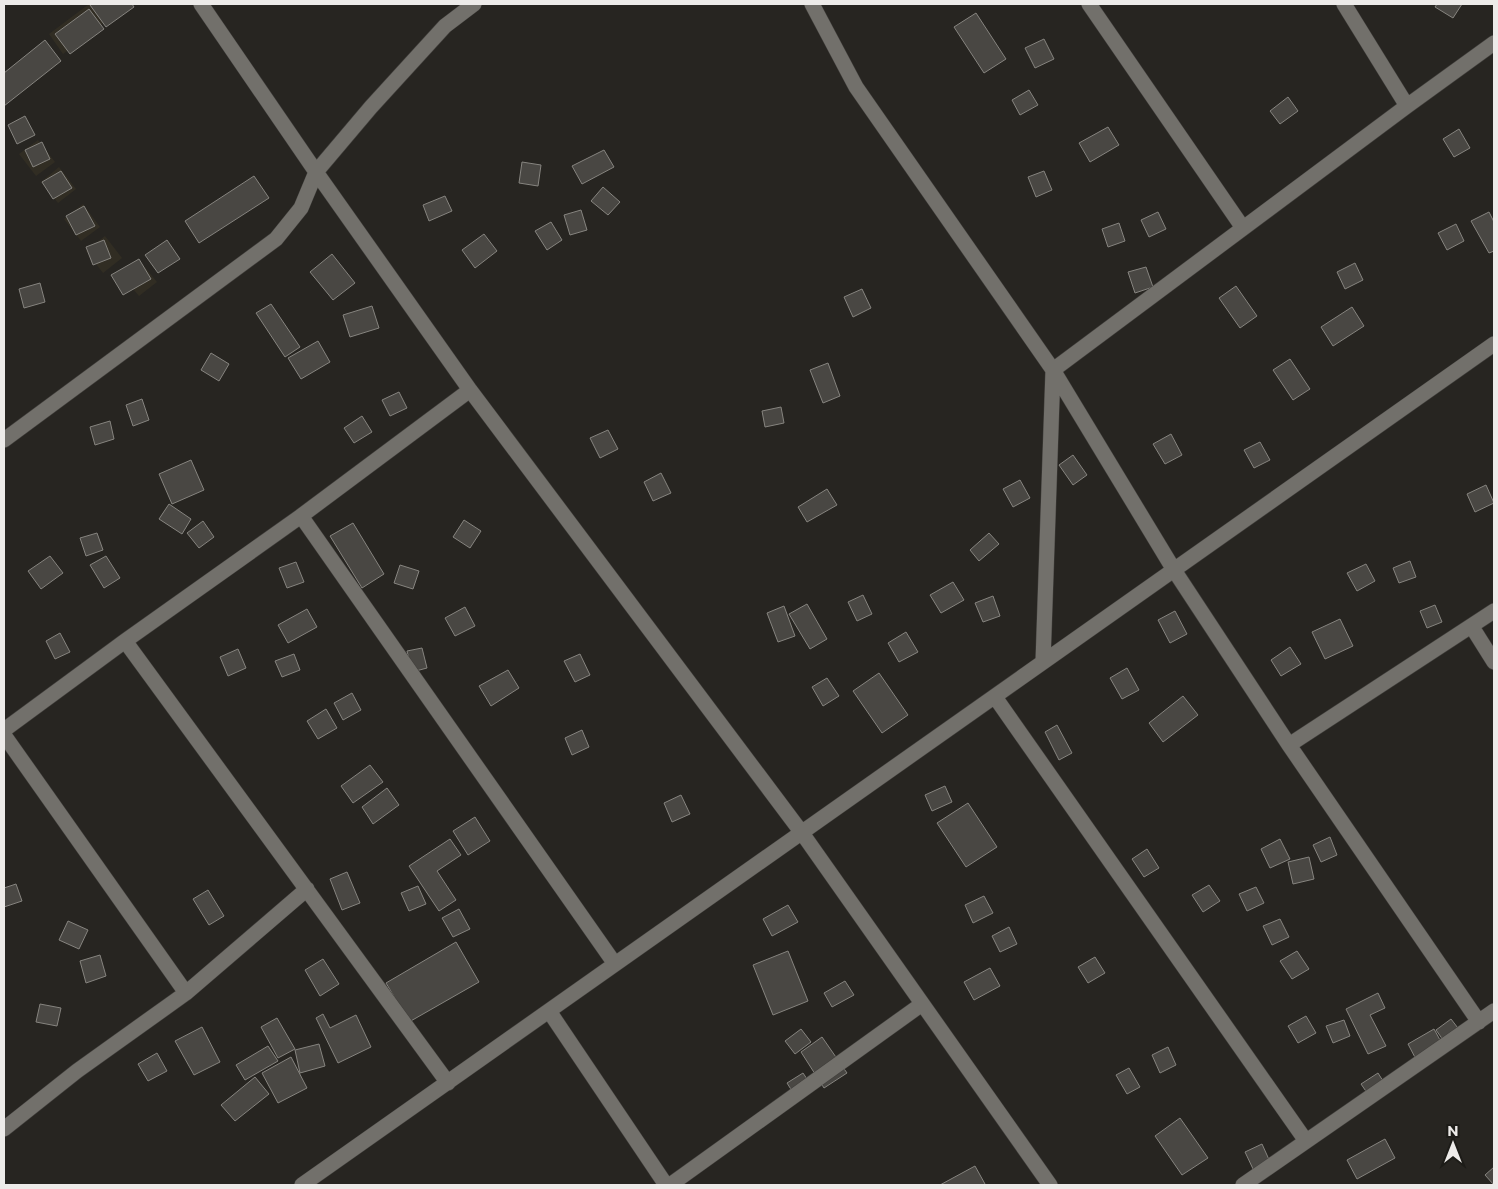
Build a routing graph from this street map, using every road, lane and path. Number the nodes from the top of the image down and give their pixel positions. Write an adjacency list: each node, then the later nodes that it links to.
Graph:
1 (201, 4): 8 (street)
2 (474, 4): 8 (street)
3 (812, 4): 11 (street)
4 (1089, 4): 9 (street)
5 (1344, 4): 7 (street)
6 (1494, 43): 7 (street)
7 (1407, 106): 9 (street)
8 (316, 172): 12 (street); 13 (street)
9 (1243, 228): 11 (street)
10 (1494, 344): 15 (street)
11 (1053, 370): 15 (street); 19 (street)
12 (470, 390): 14 (street); 25 (street)
13 (4, 440)
14 (301, 516): 18 (street); 27 (street)
15 (1174, 570): 19 (street); 24 (street)
16 (1494, 611): 17 (street)
17 (1472, 627): 20 (street); 24 (street)
18 (125, 641): 22 (street); 26 (street)
19 (1043, 662): 21 (street)
20 (1494, 662)
21 (995, 697): 25 (street); 35 (street)
22 (4, 730)
23 (4, 735): 28 (street)
24 (1289, 745): 32 (street)
25 (802, 833): 27 (street); 29 (street)
26 (307, 889): 28 (street); 33 (street)
27 (615, 964): 30 (street)
28 (186, 993): 34 (street)
29 (922, 1004): 38 (street); 39 (street)
30 (549, 1011): 33 (street); 37 (street)
31 (1494, 1011): 32 (street)
32 (1479, 1022): 35 (street)
33 (448, 1083): 36 (street)
34 (5, 1124)
35 (1306, 1141): 40 (street)
36 (302, 1185)
37 (666, 1185)
38 (670, 1185)
39 (1050, 1185)
40 (1243, 1185)

